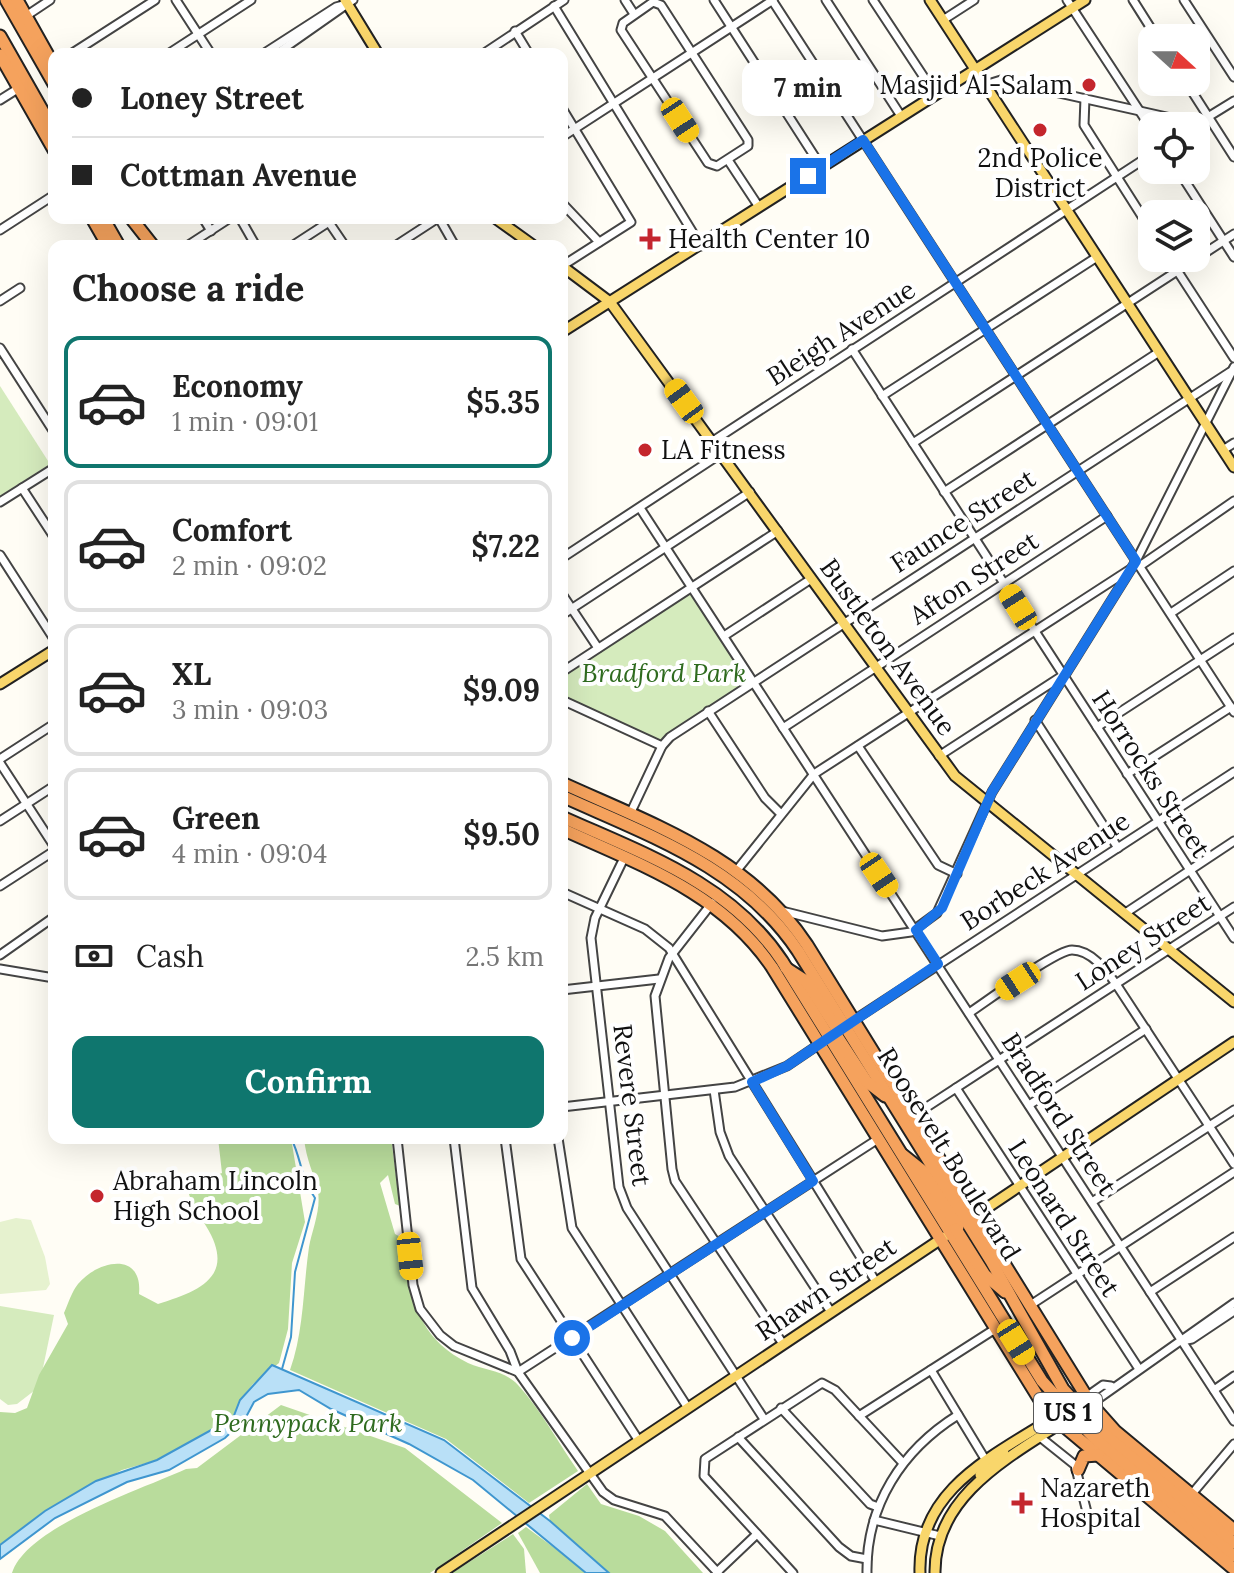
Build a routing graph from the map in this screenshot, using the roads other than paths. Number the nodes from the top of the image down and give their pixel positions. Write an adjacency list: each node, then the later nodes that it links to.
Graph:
1 (6, 0): 41 (highway)
2 (17, 0): 22 (highway)
3 (50, 0): 22 (street)
4 (155, 0): 29 (street)
5 (176, 0): 27 (street)
6 (251, 0): 27 (street)
7 (564, 0): 20 (street)
8 (625, 0): 21 (street)
9 (714, 0): 25 (street)
10 (772, 0): 25 (street); 62 (street)
11 (826, 0): 54 (street)
12 (873, 0): 46 (street)
13 (930, 0): 23 (main road)
14 (974, 0): 23 (street)
15 (1085, 0): 19 (main road)
16 (1133, 0): 24 (street)
17 (1184, 0): 42 (street)
18 (349, 1): 32 (street); 33 (street); 34 (main road)
19 (1070, 4): 40 (main road); 52 (street)
20 (554, 6): 26 (street); 51 (street)
21 (634, 14): 37 (street); 43 (street)
22 (26, 16): 38 (highway)
23 (943, 20): 40 (main road)
24 (1148, 24)
25 (731, 27): 37 (street); 66 (street)
26 (515, 31): 35 (street); 36 (street)
27 (198, 34): 30 (street); 31 (street)
28 (0, 36): 57 (highway)
29 (80, 48)
30 (177, 48)
31 (207, 48)
32 (272, 48)
33 (284, 48)
34 (375, 48)
35 (491, 48)
36 (525, 48)
37 (692, 53): 43 (street); 64 (street)
38 (48, 54)
39 (0, 55): 45 (highway)
40 (975, 69): 44 (main road); 46 (main road); 50 (main road)
41 (48, 74)
42 (1234, 77)
43 (653, 78): 51 (street); 64 (street)
44 (988, 84): 47 (street); 50 (main road)
45 (19, 88): 48 (street); 61 (highway)
46 (935, 94): 54 (main road)
47 (1085, 98): 52 (street); 67 (street)
48 (0, 100)
49 (1234, 101): 55 (street)
50 (997, 103): 72 (main road)
51 (613, 104): 59 (street); 90 (street)
52 (1140, 111): 53 (street)
53 (1144, 112)
54 (901, 116): 62 (main road)
55 (1210, 116)
56 (568, 117): 59 (street)
57 (48, 120)
58 (1210, 120): 63 (street)
59 (575, 128): 60 (street); 89 (street)
60 (568, 133)
61 (48, 139)
62 (863, 140): 66 (main road); 98 (street)
63 (1234, 157)
64 (728, 160): 70 (street)
65 (1138, 163): 67 (street, Bleigh Avenue)
66 (822, 168): 70 (main road)
67 (1116, 177): 72 (street, Bleigh Avenue); 73 (street)
68 (1187, 184): 88 (street)
69 (48, 199): 80 (street)
70 (759, 207): 90 (main road)
71 (568, 209): 89 (street)
72 (1066, 210): 92 (main road); 98 (street, Bleigh Avenue)
73 (1138, 211)
74 (135, 224): 83 (highway)
75 (207, 224): 81 (street)
76 (221, 224): 81 (street)
77 (323, 224): 85 (street)
78 (429, 224): 86 (street)
79 (503, 224): 87 (main road)
80 (0, 230)
81 (211, 231): 84 (street)
82 (1234, 234): 88 (street)
83 (150, 240)
84 (197, 240)
85 (300, 240)
86 (406, 240)
87 (526, 240)
88 (1224, 241): 91 (street); 93 (street)
89 (599, 242): 94 (street)
90 (701, 246): 101 (main road)
91 (1210, 250)
92 (1097, 257): 102 (main road); 104 (street)
93 (1234, 257)
94 (568, 262)
95 (568, 270): 101 (main road, Bustleton Avenue)
96 (1176, 272): 102 (street)
97 (1179, 272): 108 (street)
98 (955, 282): 104 (street); 106 (street, Bleigh Avenue)
99 (20, 288): 100 (street)
100 (0, 301)
101 (610, 302): 103 (main road); 118 (main road, Bustleton Avenue)
102 (1127, 304): 107 (main road); 112 (street)
103 (568, 328)
104 (986, 329): 112 (street); 113 (street)
105 (0, 348): 109 (street)
106 (852, 349): 113 (street, Horrocks Street); 118 (street, Bleigh Avenue)
107 (1159, 352): 114 (main road); 117 (street)
108 (1234, 358)
109 (9, 362): 110 (street); 115 (street)
110 (0, 368)
111 (1233, 369): 114 (street, Faunce Street); 116 (street)
112 (1016, 375): 117 (street); 119 (street)
113 (882, 396): 119 (street, Horrocks Street)
114 (1189, 399): 116 (main road); 124 (street, Faunce Street)
115 (48, 423)
116 (1205, 423): 121 (main road); 136 (street)
117 (1047, 424): 124 (street); 128 (street)
118 (713, 441): 122 (main road, Bustleton Avenue)
119 (913, 443): 128 (street, Horrocks Street)
120 (1234, 443): 121 (street)
121 (1223, 450): 123 (main road)
122 (722, 453): 127 (main road, Bustleton Avenue); 131 (street)
123 (1234, 467)
124 (1078, 469): 132 (street); 135 (street, Faunce Street)
125 (48, 472): 126 (street)
126 (22, 488): 130 (street); 133 (street)
127 (750, 492): 134 (main road, Bustleton Avenue); 137 (street)
128 (944, 492): 135 (street, Horrocks Street)
129 (1234, 501): 138 (street)
130 (0, 502)
131 (640, 508): 137 (street, Bradford Street); 139 (street)
132 (1107, 516): 141 (street); 145 (street, Afton Street)
133 (48, 528)
134 (778, 531): 144 (main road, Bustleton Avenue); 146 (street)
135 (973, 538): 145 (street, Horrocks Street); 153 (street, Faunce Street)
136 (1145, 544): 138 (street); 141 (street)
137 (665, 547): 146 (street, Bradford Street); 150 (street)
138 (1165, 548): 141 (street)
139 (568, 554)
140 (1, 560): 154 (street)
141 (1138, 564): 142 (street); 152 (street)
142 (1131, 569): 147 (street); 148 (street)
143 (1234, 571): 152 (street)
144 (811, 579): 153 (main road, Bustleton Avenue); 156 (street)
145 (1004, 583): 155 (street, Horrocks Street); 161 (street, Afton Street)
146 (692, 588): 156 (street, Bradford Street); 158 (street)
147 (1093, 591): 148 (street); 155 (street)
148 (1117, 592): 163 (street)
149 (568, 604): 150 (street)
150 (571, 609): 151 (street); 158 (street)
151 (568, 611)
152 (1171, 613): 160 (street)
153 (843, 623): 161 (main road, Bustleton Avenue); 164 (street, Faunce Street)
154 (48, 630)
155 (1034, 631): 163 (street, Horrocks Street); 169 (street)
156 (724, 636): 164 (street, Bradford Street)
157 (1234, 638): 160 (street)
158 (598, 648): 162 (street)
159 (48, 654): 165 (main road)
160 (1201, 660): 167 (street); 171 (street)
161 (875, 667): 169 (main road, Bustleton Avenue); 173 (street, Afton Street)
162 (568, 668)
163 (1064, 675): 170 (street); 171 (street, Horrocks Street); 176 (street)
164 (753, 682): 168 (street, Faunce Street); 173 (street, Bradford Street)
165 (0, 684)
166 (568, 703): 174 (street)
167 (1232, 709): 180 (street)
168 (708, 711): 174 (street, Faunce Street); 189 (street)
169 (908, 713): 175 (street); 176 (main road, Bustleton Avenue)
170 (1035, 720): 186 (street); 196 (street)
171 (1097, 727): 180 (street, Horrocks Street)
172 (48, 728): 177 (street)
173 (783, 728): 179 (street, Bradford Street)
174 (662, 746): 188 (street, Faunce Street)
175 (858, 746): 179 (street); 203 (street)
176 (939, 756): 186 (main road, Bustleton Avenue)
177 (0, 761): 187 (street)
178 (1234, 772): 192 (street, Borbeck Avenue)
179 (814, 774): 189 (street); 214 (street, Bradford Street)
180 (1127, 774): 192 (street, Horrocks Street)
181 (568, 786): 185 (highway, Roosevelt Boulevard)
182 (48, 790): 187 (street)
183 (568, 794): 185 (highway)
184 (568, 796): 229 (highway, Roosevelt Boulevard)
185 (593, 797): 188 (highway, Roosevelt Boulevard)
186 (987, 803): 203 (street); 204 (main road, Bustleton Avenue)
187 (27, 804): 191 (street); 194 (street)
188 (630, 814): 201 (highway, Roosevelt Boulevard)
189 (781, 814): 201 (street)
190 (568, 820): 199 (highway)
191 (0, 821)
192 (1159, 822): 196 (street, Borbeck Avenue); 202 (street, Horrocks Street)
193 (568, 832): 197 (highway, Roosevelt Boulevard)
194 (48, 839)
195 (1234, 841): 202 (street)
196 (1118, 848): 204 (street, Borbeck Avenue)
197 (605, 849): 199 (highway); 200 (highway, Roosevelt Boulevard)
198 (48, 853): 205 (street)
199 (646, 855): 229 (highway)
200 (624, 858): 207 (highway, Roosevelt Boulevard); 209 (street, Revere Street)
201 (737, 870): 210 (highway, Roosevelt Boulevard)
202 (1190, 870): 211 (street); 212 (street, Horrocks Street)
203 (957, 874): 214 (street)
204 (1079, 874): 211 (main road, Bustleton Avenue); 219 (street, Borbeck Avenue)
205 (0, 886)
206 (568, 895): 209 (street)
207 (712, 903): 217 (street); 229 (highway, Roosevelt Boulevard)
208 (1234, 907): 212 (street, Loney Street)
209 (600, 909): 217 (street); 224 (street, Revere Street)
210 (782, 911): 214 (street); 229 (highway, Roosevelt Boulevard)
211 (1127, 912): 216 (main road, Bustleton Avenue)
212 (1220, 916): 215 (street, Horrocks Street); 216 (street, Loney Street)
213 (48, 921): 218 (street)
214 (916, 930): 219 (street, Bradford Street)
215 (1234, 938)
216 (1172, 948): 223 (street, Loney Street); 226 (main road, Bustleton Avenue)
217 (672, 953): 222 (street); 233 (street)
218 (0, 955)
219 (938, 964): 227 (street, Bradford Street); 229 (street, Borbeck Avenue)
220 (0, 969): 221 (street)
221 (48, 977)
222 (659, 979): 224 (street); 236 (street)
223 (1116, 984): 227 (street); 228 (street); 231 (street, Loney Street)
224 (597, 986): 225 (street); 237 (street, Revere Street)
225 (568, 989)
226 (1234, 1002)
227 (969, 1013): 231 (street, Bradford Street)
228 (1146, 1029): 232 (street); 238 (street)
229 (837, 1032): 233 (street, Borbeck Avenue); 241 (highway, Roosevelt Boulevard / US 1); 241 (highway, Roosevelt Boulevard); 243 (highway, Roosevelt Boulevard)
230 (1234, 1042): 232 (main road, Rhawn Street)
231 (999, 1059): 234 (street, Loney Street); 238 (street, Bradford Street)
232 (1178, 1080): 242 (street); 248 (main road, Rhawn Street)
233 (752, 1082): 235 (street, Borbeck Avenue); 251 (street)
234 (956, 1088): 241 (street, Loney Street); 252 (street, Leonard Street)
235 (714, 1090): 236 (street, Borbeck Avenue); 254 (street)
236 (664, 1096): 237 (street, Borbeck Avenue); 257 (street)
237 (609, 1101): 239 (street, Borbeck Avenue); 259 (street, Revere Street)
238 (1029, 1105): 248 (street, Bradford Street)
239 (568, 1106)
240 (1234, 1110): 242 (street)
241 (909, 1120): 255 (highway, Roosevelt Boulevard / US 1)
242 (1208, 1126): 249 (street); 253 (street)
243 (882, 1134): 251 (street); 255 (highway, Roosevelt Boulevard); 255 (highway, Roosevelt Boulevard / US 1)
244 (398, 1144): 274 (street)
245 (455, 1144): 274 (street)
246 (506, 1144): 269 (street)
247 (559, 1144): 264 (street)
248 (1062, 1157): 252 (main road, Rhawn Street); 253 (street, Bradford Street)
249 (1234, 1164)
250 (1234, 1172): 258 (street)
251 (813, 1181): 254 (street); 261 (street)
252 (1020, 1186): 255 (main road, Rhawn Street); 260 (street, Leonard Street)
253 (1092, 1202): 258 (street, Bradford Street)
254 (766, 1211): 257 (street); 267 (street)
255 (957, 1228): 261 (main road, Rhawn Street); 265 (highway, Roosevelt Boulevard / US 1); 268 (highway, Roosevelt Boulevard / US 1); 303 (highway, Roosevelt Boulevard / US 1); 304 (highway, Roosevelt Boulevard / US 1)
256 (1234, 1237): 262 (street)
257 (716, 1243): 259 (street); 271 (street)
258 (1121, 1246): 260 (street); 262 (street, Bradford Street)
259 (669, 1274): 264 (street); 275 (street, Revere Street)
260 (1077, 1275): 265 (street); 272 (street, Leonard Street)
261 (876, 1282): 267 (main road, Rhawn Street)
262 (1150, 1292): 270 (street, Bradford Street)
263 (1234, 1303): 270 (street)
264 (620, 1306): 269 (street); 279 (street)
265 (1029, 1306): 278 (highway, Roosevelt Boulevard / US 1)
266 (1234, 1311): 270 (street)
267 (831, 1312): 271 (main road, Rhawn Street)
268 (995, 1329): 273 (street); 283 (highway, Roosevelt Boulevard / US 1)
269 (572, 1338): 274 (street); 288 (street)
270 (1182, 1341): 272 (street); 277 (street, Bradford Street)
271 (783, 1344): 275 (main road, Rhawn Street)
272 (1139, 1369): 278 (street)
273 (931, 1370): 281 (street); 282 (street)
274 (518, 1372): 294 (street)
275 (736, 1376): 279 (main road, Rhawn Street); 284 (street, Revere Street)
276 (1234, 1376): 277 (street)
277 (1214, 1390): 285 (street, Bradford Street)
278 (1086, 1402): 283 (main road, bridge); 295 (highway, Roosevelt Boulevard / US 1)
279 (688, 1408): 288 (main road, Rhawn Street)
280 (781, 1408): 282 (street); 284 (street); 296 (street)
281 (958, 1415): 291 (street); 292 (street)
282 (859, 1416): 291 (street)
283 (1060, 1418): 287 (main road); 290 (highway, Roosevelt Boulevard / US 1); 292 (main road)
284 (764, 1419): 286 (street)
285 (1234, 1421)
286 (738, 1437): 301 (street); 305 (street)
287 (1040, 1437): 292 (main road); 293 (street)
288 (639, 1441): 294 (main road, Rhawn Street)
289 (1234, 1444): 295 (street)
290 (1098, 1455): 293 (highway); 306 (highway, Roosevelt Boulevard / US 1)
291 (903, 1463): 296 (street)
292 (989, 1466): 300 (main road); 302 (main road)
293 (1078, 1470): 298 (street)
294 (588, 1474): 307 (street); 308 (main road, Rhawn Street)
295 (1191, 1495): 299 (highway, Roosevelt Boulevard / US 1)
296 (878, 1507): 297 (street)
297 (874, 1520): 300 (street); 305 (street)
298 (1090, 1524)
299 (1234, 1530)
300 (925, 1533): 302 (street); 311 (main road)
301 (757, 1534): 307 (street); 309 (street)
302 (940, 1536): 312 (main road)
303 (1234, 1543)
304 (1234, 1556)
305 (867, 1559): 310 (street)
306 (1234, 1569)
307 (718, 1572)
308 (441, 1573)
309 (793, 1573)
310 (867, 1573)
311 (920, 1573)
312 (935, 1573)

